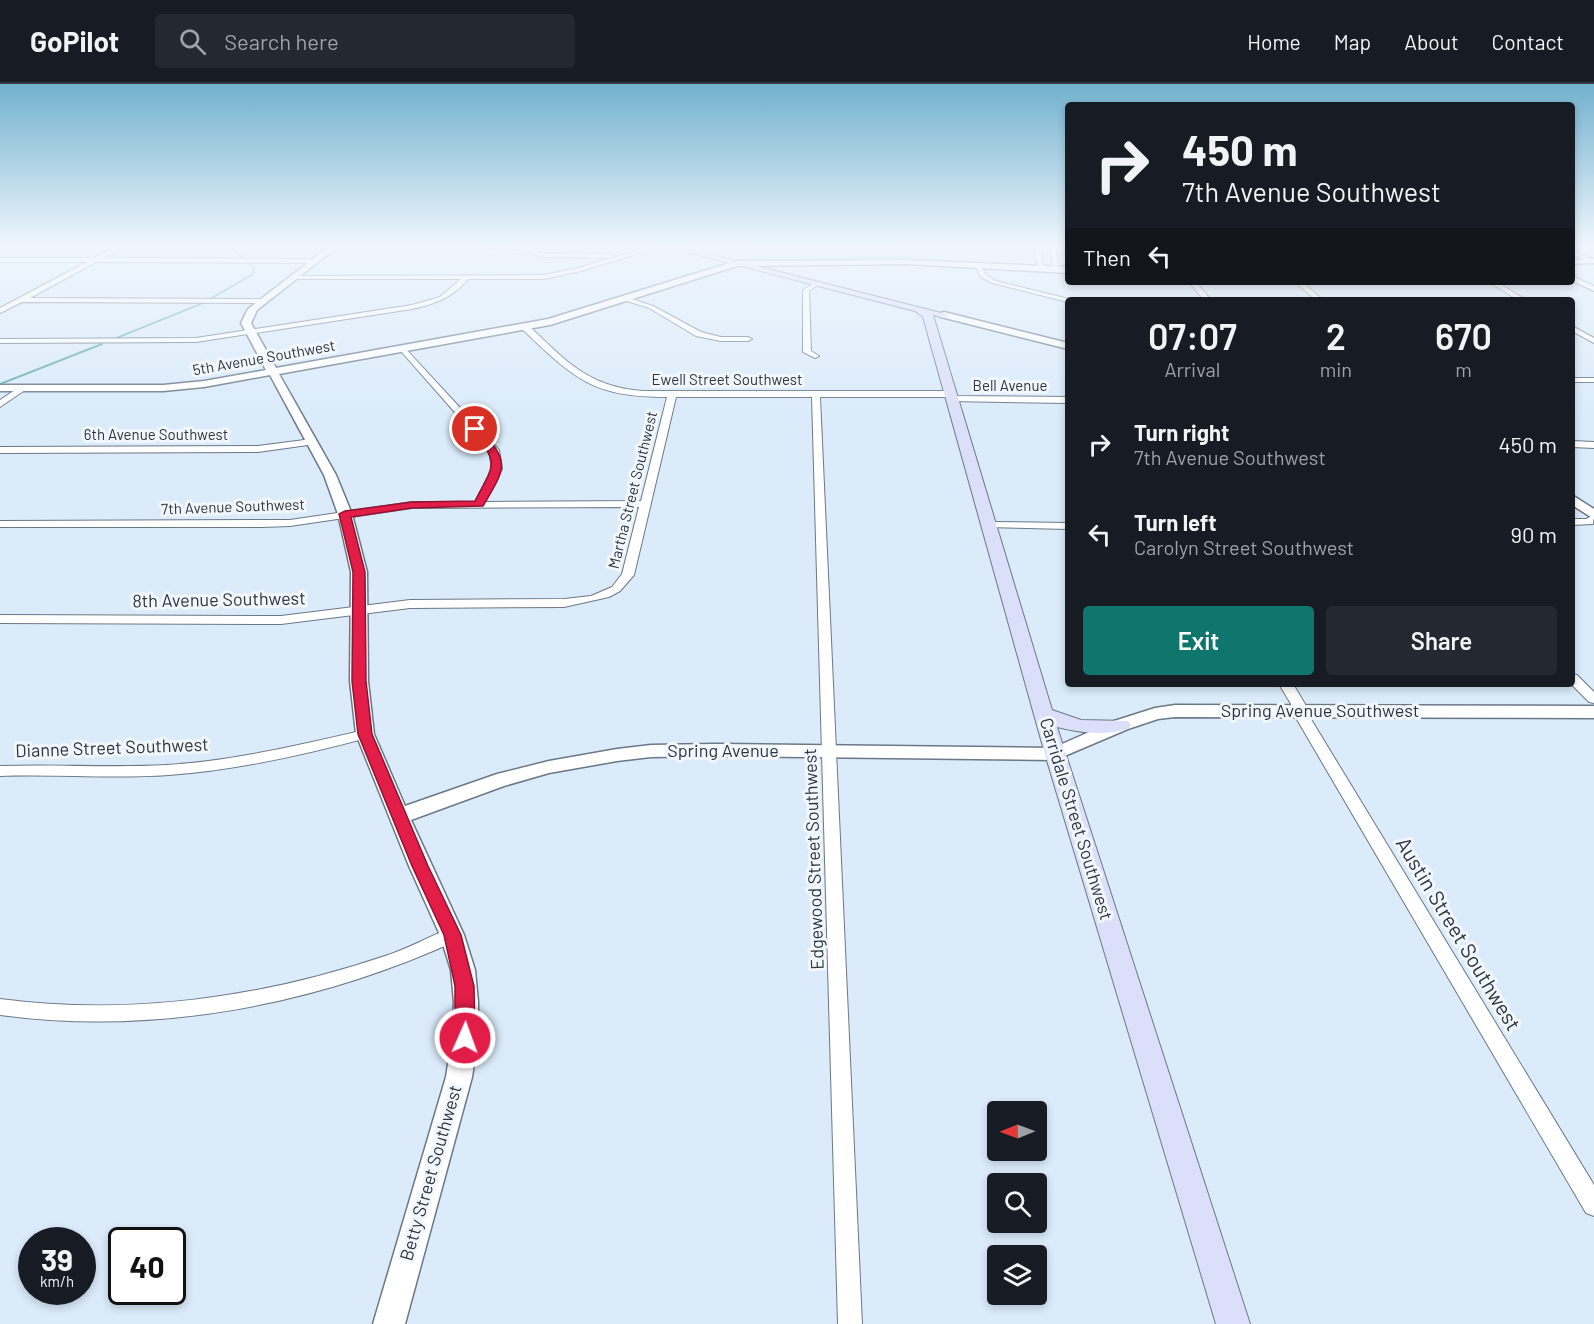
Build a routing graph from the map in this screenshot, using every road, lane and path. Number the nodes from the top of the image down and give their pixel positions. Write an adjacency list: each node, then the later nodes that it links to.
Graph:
1 (16, 303): 8 (street)
2 (261, 303): 13 (street)
3 (427, 303): 13 (street)
4 (617, 303): 11 (street, 5th Avenue Southwest)
5 (636, 303): 14 (street)
6 (806, 303): 19 (street)
7 (882, 303): 9 (main road)
8 (0, 311)
9 (932, 317): 10 (main road); 27 (main road, Carridale Street Southwest)
10 (958, 319): 17 (street)
11 (525, 327): 18 (street, 5th Avenue Southwest); 26 (street, Ewell Street Southwest)
12 (1575, 330): 16 (street)
13 (250, 333): 15 (street); 20 (street, Betty Street Southwest)
14 (748, 339)
15 (0, 341)
16 (1594, 341)
17 (1065, 345)
18 (403, 348): 20 (street, 5th Avenue Southwest); 35 (street)
19 (815, 356)
20 (273, 371): 24 (street, 5th Avenue Southwest); 30 (street, Betty Street Southwest)
21 (1575, 380): 22 (street)
22 (1594, 380)
23 (0, 388): 24 (street, 5th Avenue Southwest)
24 (24, 388): 29 (street)
25 (816, 393): 26 (street, Ewell Street Southwest); 27 (street, Ewell Street Southwest); 54 (street, Edgewood Street Southwest)
26 (672, 394): 36 (street, Martha Street Southwest)
27 (951, 397): 28 (street, Bell Avenue); 41 (main road, Carridale Street Southwest)
28 (1065, 400)
29 (0, 404)
30 (312, 442): 33 (street, 6th Avenue Southwest); 37 (street, Betty Street Southwest)
31 (1575, 444): 32 (street)
32 (1594, 445)
33 (0, 450)
34 (1575, 501): 38 (street)
35 (479, 504): 36 (street, 7th Avenue Southwest); 37 (street, 7th Avenue Southwest)
36 (645, 504): 43 (street, Martha Street Southwest)
37 (345, 514): 40 (street, 7th Avenue Southwest); 44 (street, Betty Street Southwest)
38 (1594, 517): 39 (street)
39 (1575, 522)
40 (0, 524)
41 (989, 525): 42 (street); 51 (main road, Carridale Street Southwest)
42 (1065, 526)
43 (616, 589): 44 (street, 8th Avenue Southwest)
44 (360, 611): 45 (street, 8th Avenue Southwest); 53 (street, Betty Street Southwest)
45 (0, 619)
46 (1575, 681): 48 (street)
47 (1288, 687): 49 (street, Austin Street Southwest)
48 (1594, 699)
49 (1299, 711): 50 (street, Spring Avenue Southwest); 52 (street, Spring Avenue Southwest); 60 (street, Austin Street Southwest)
50 (1594, 712)
51 (1044, 714): 52 (main road); 55 (main road, Carridale Street Southwest)
52 (1121, 725): 55 (street, Spring Avenue Southwest)
53 (365, 734): 56 (street, Dianne Street Southwest); 57 (street, Betty Street Southwest)
54 (829, 751): 55 (street, Spring Avenue); 57 (street, Spring Avenue); 62 (street, Edgewood Street Southwest)
55 (1055, 754): 63 (main road, Carridale Street Southwest)
56 (0, 771)
57 (400, 816): 58 (street, Betty Street Southwest)
58 (452, 935): 59 (street); 61 (street, Betty Street Southwest)
59 (0, 1007)
60 (1594, 1205)
61 (389, 1324)
62 (850, 1324)
63 (1233, 1324)

